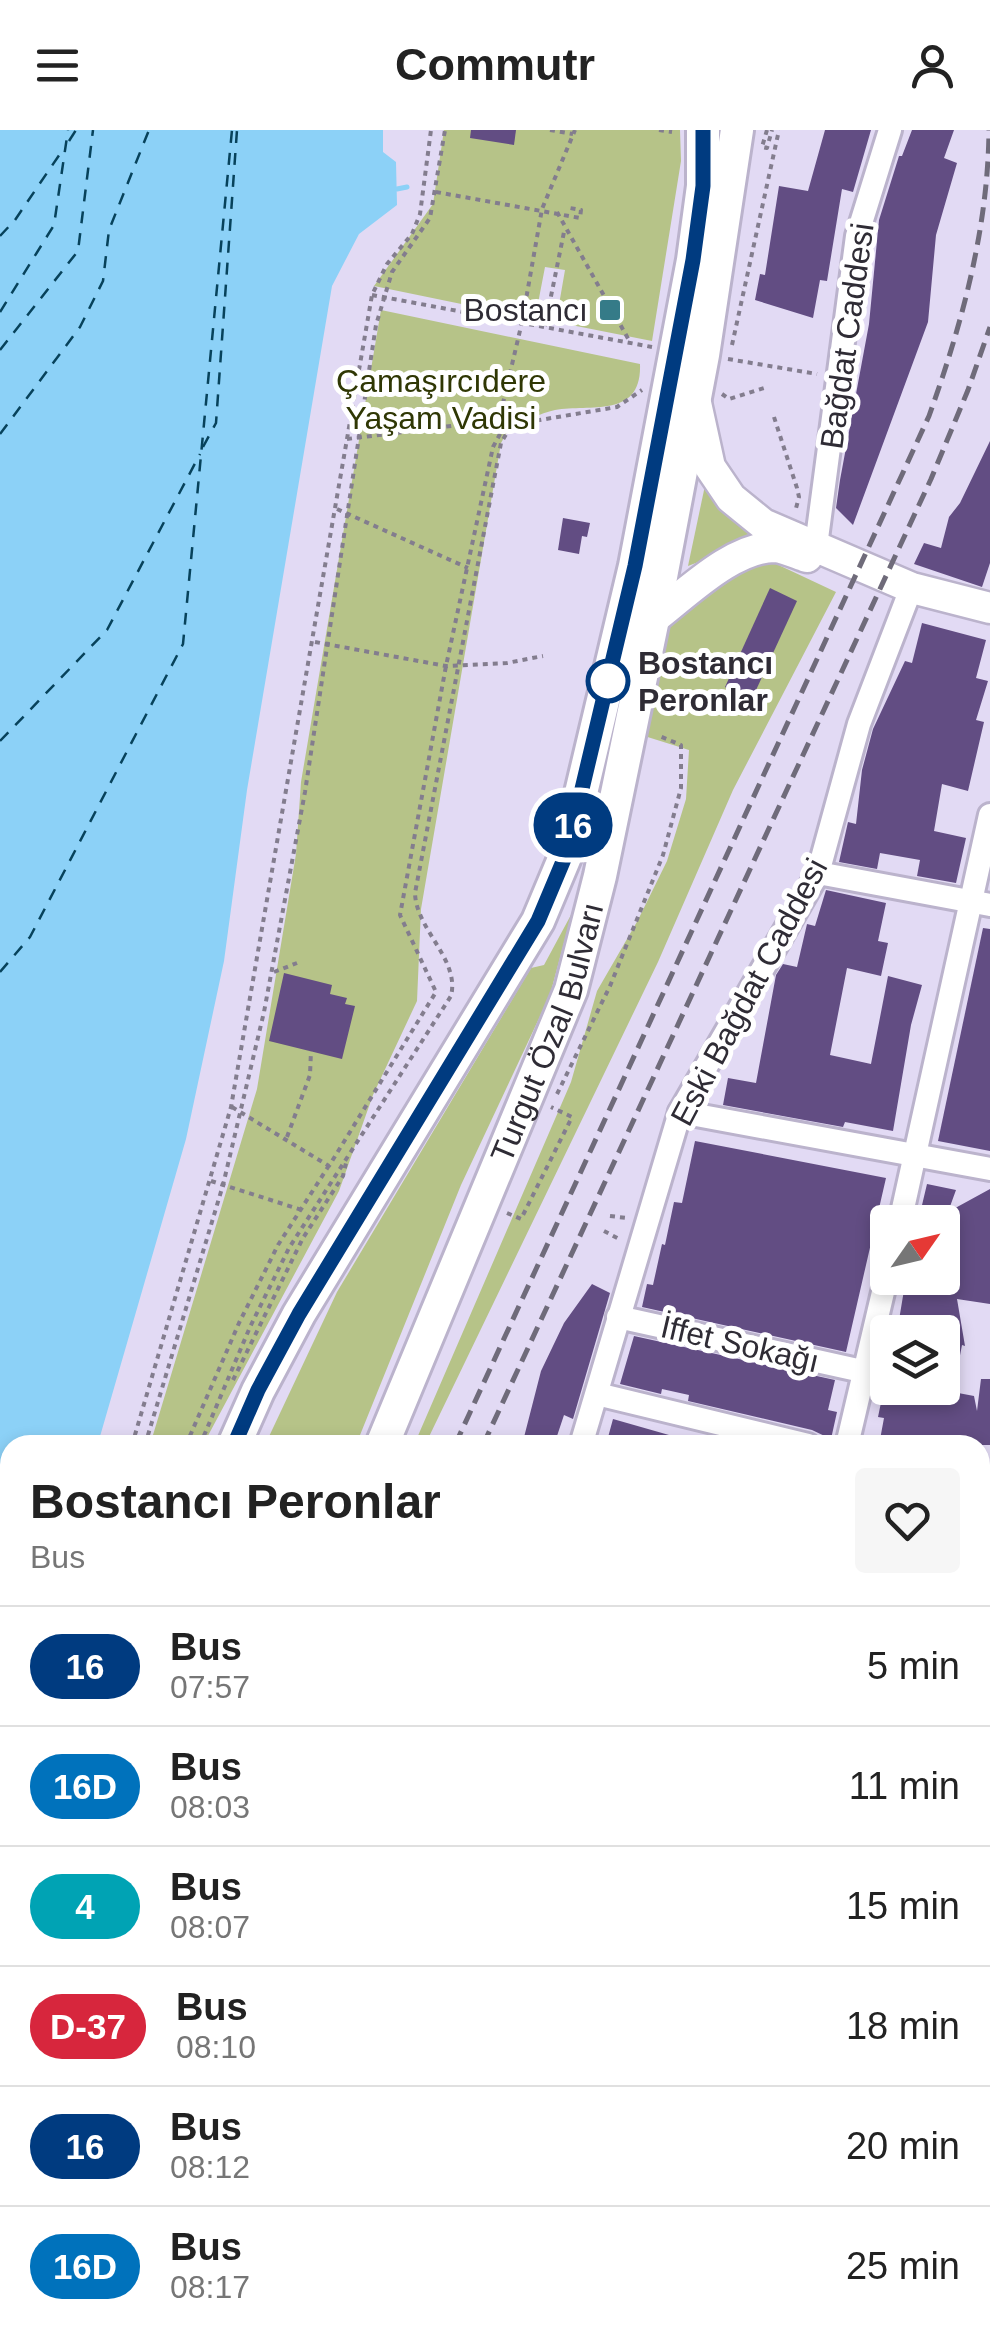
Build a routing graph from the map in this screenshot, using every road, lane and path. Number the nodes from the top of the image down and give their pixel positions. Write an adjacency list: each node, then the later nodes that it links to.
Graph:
1 (431, 130): 14 (path)
2 (445, 130): 9 (path)
3 (550, 130): 8 (path)
4 (658, 130): 7 (path)
5 (737, 130): 24 (highway, Turgut Özal Bulvarı)
6 (890, 130): 21 (street, Bağdat Caddesi)
7 (687, 131): 72 (highway, Turgut Özal Bulvarı)
8 (574, 132): 11 (path)
9 (436, 192): 11 (path); 15 (path)
10 (570, 208): 12 (path)
11 (542, 209): 12 (path); 16 (path)
12 (556, 212): 18 (path)
13 (564, 232): 17 (path)
14 (372, 295): 15 (path); 29 (path)
15 (384, 297): 16 (path); 30 (path)
16 (522, 322): 17 (path); 27 (path)
17 (546, 326): 18 (path)
18 (630, 342): 19 (path)
19 (652, 346)
20 (728, 359): 21 (path)
21 (840, 377): 34 (street, Bağdat Caddesi)
22 (647, 382): 44 (path)
23 (764, 388): 24 (path)
24 (707, 394): 34 (main road); 38 (highway, Turgut Özal Bulvarı)
25 (420, 410): 28 (path)
26 (774, 417): 32 (path)
27 (499, 420): 28 (path); 35 (path)
28 (427, 431): 30 (path)
29 (347, 439): 30 (path); 31 (path)
30 (359, 439): 33 (path)
31 (336, 509): 33 (path); 40 (path)
32 (795, 512)
33 (348, 514): 35 (path); 41 (path)
34 (816, 546): 36 (main road)
35 (468, 568): 43 (path)
36 (910, 593): 37 (main road); 38 (main road); 39 (main road); 46 (street, Eski Bağdat Caddesi)
37 (990, 608)
38 (653, 620): 70 (highway, Turgut Özal Bulvarı)
39 (990, 622)
40 (314, 642): 41 (path); 53 (path)
41 (328, 643): 43 (path); 49 (path)
42 (543, 656): 44 (path)
43 (446, 666): 44 (path); 60 (path)
44 (458, 666): 62 (path)
45 (990, 815): 47 (street)
46 (818, 873): 47 (street); 56 (street, Eski Bağdat Caddesi)
47 (980, 904): 59 (street)
48 (297, 963): 49 (path)
49 (272, 972): 50 (path)
50 (264, 1012): 51 (path); 55 (path)
51 (275, 1015)
52 (311, 1051): 57 (path)
53 (232, 1107): 55 (path); 63 (path)
54 (551, 1107): 67 (path)
55 (242, 1112): 57 (path); 64 (path)
56 (680, 1112): 59 (street); 73 (street, Eski Bağdat Caddesi)
57 (287, 1139): 60 (path)
58 (341, 1146): 60 (path)
59 (916, 1156): 61 (street); 65 (street)
60 (329, 1166): 62 (path); 66 (path)
61 (990, 1169)
62 (340, 1174): 79 (path); 80 (path)
63 (211, 1181): 64 (path); 76 (path)
64 (223, 1185): 66 (path); 77 (path)
65 (904, 1205)
66 (302, 1210): 78 (path)
67 (507, 1213)
68 (604, 1231): 69 (path)
69 (612, 1235)
70 (470, 1236): 83 (highway); 84 (highway, Turgut Özal Bulvarı)
71 (882, 1295): 74 (street)
72 (299, 1314): 81 (highway, Turgut Özal Bulvarı); 82 (highway)
73 (618, 1316): 74 (street, İffet Sokağı); 75 (street, Eski Bağdat Caddesi)
74 (862, 1371): 87 (street)
75 (596, 1394): 85 (street, Eski Bağdat Caddesi); 86 (street)
76 (135, 1435)
77 (148, 1435)
78 (190, 1435)
79 (204, 1435)
80 (212, 1435)
81 (238, 1435)
82 (262, 1435)
83 (368, 1435)
84 (386, 1435)
85 (583, 1435)
86 (766, 1435)
87 (849, 1435)

